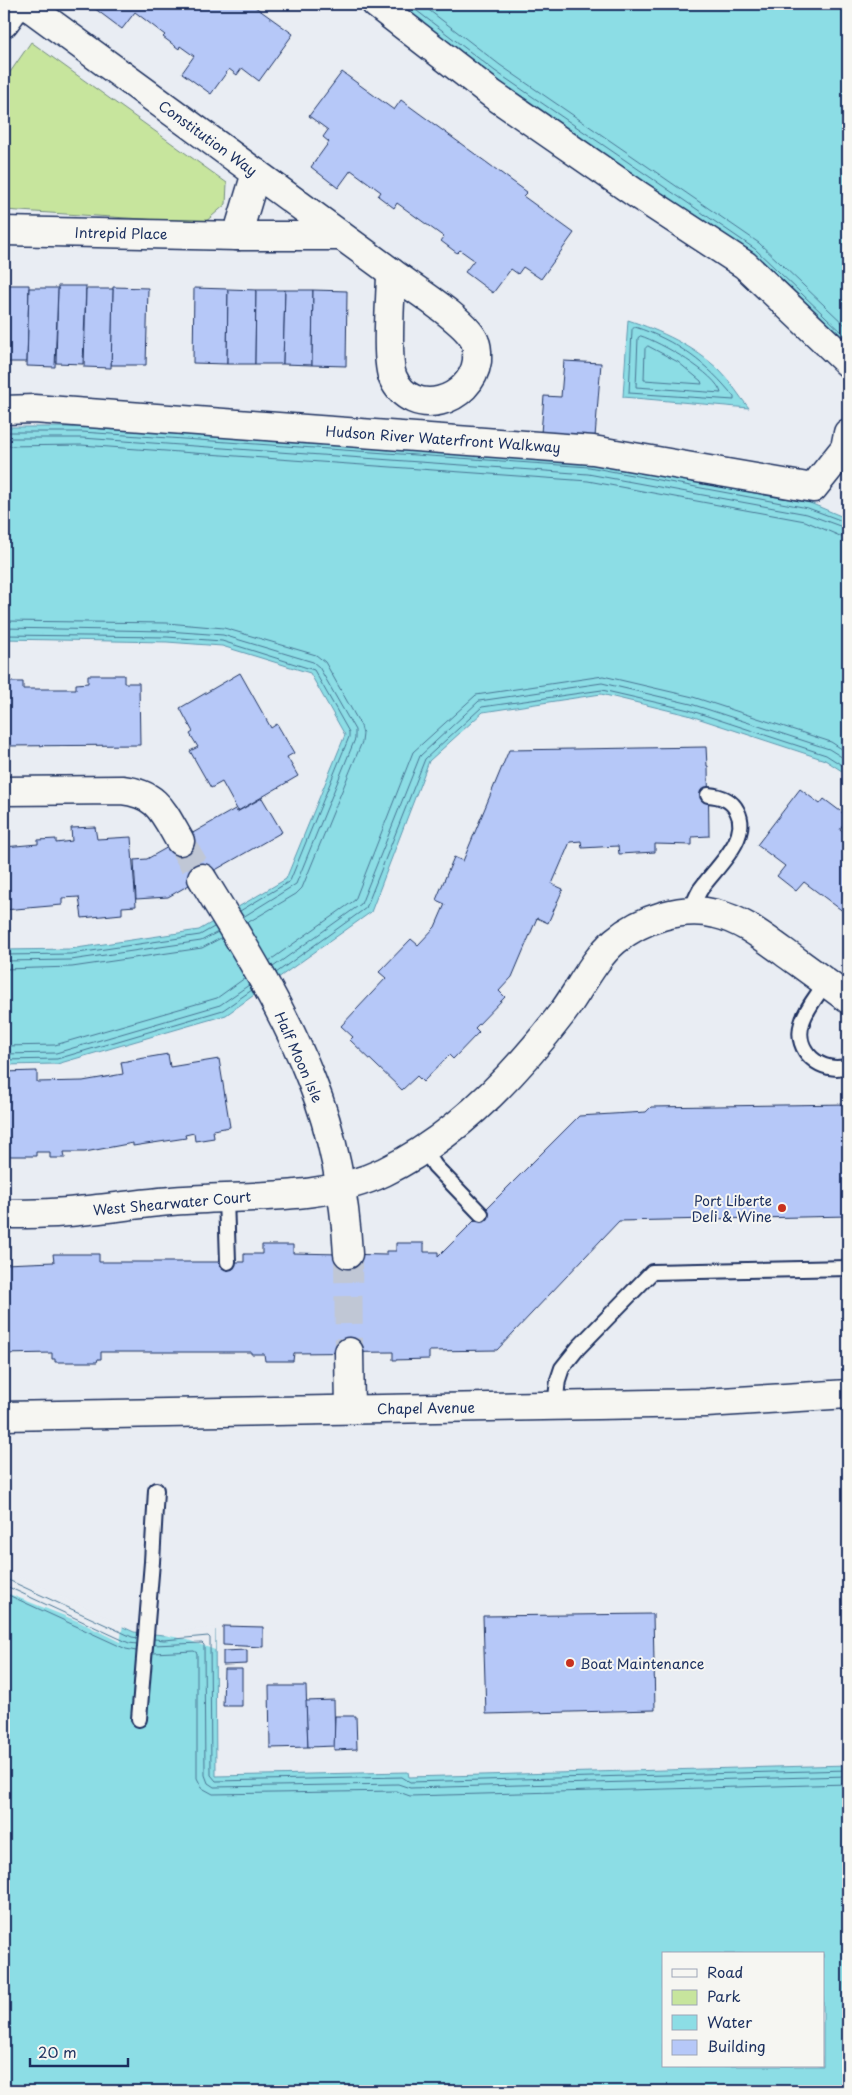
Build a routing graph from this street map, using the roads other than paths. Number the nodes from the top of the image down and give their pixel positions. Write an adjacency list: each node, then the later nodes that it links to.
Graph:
1 (18, 4): 4 (street)
2 (25, 4): 5 (street, Constitution Way)
3 (376, 4): 10 (street)
4 (4, 23)
5 (256, 172): 7 (street); 8 (street, Constitution Way)
6 (4, 231): 7 (street, Intrepid Place)
7 (238, 236): 8 (street, Intrepid Place)
8 (341, 236): 9 (street, Constitution Way)
9 (391, 272): 9 (street, Constitution Way)
10 (848, 363)
11 (4, 410): 12 (street, Hudson River Waterfront Walkway)
12 (848, 433)
13 (4, 791): 15 (street)
14 (708, 795): 17 (lane)
15 (180, 841)
16 (202, 878): 22 (street, Half Moon Isle)
17 (691, 912): 18 (street, West Shearwater Court); 21 (street, West Shearwater Court)
18 (826, 982): 19 (street, West Shearwater Court); 20 (lane)
19 (848, 999)
20 (848, 1066)
21 (424, 1149): 22 (street, West Shearwater Court); 25 (lane)
22 (340, 1188): 23 (street, West Shearwater Court); 26 (street, Half Moon Isle)
23 (226, 1197): 24 (street, West Shearwater Court); 27 (lane)
24 (4, 1214)
25 (481, 1214)
26 (348, 1254)
27 (228, 1262)
28 (848, 1268): 31 (lane)
29 (349, 1352): 32 (street)
30 (848, 1394): 31 (street, Chapel Avenue)
31 (555, 1406): 32 (street, Chapel Avenue)
32 (350, 1409): 33 (street, Chapel Avenue)
33 (4, 1416)
34 (156, 1490): 35 (lane)
35 (138, 1719)

